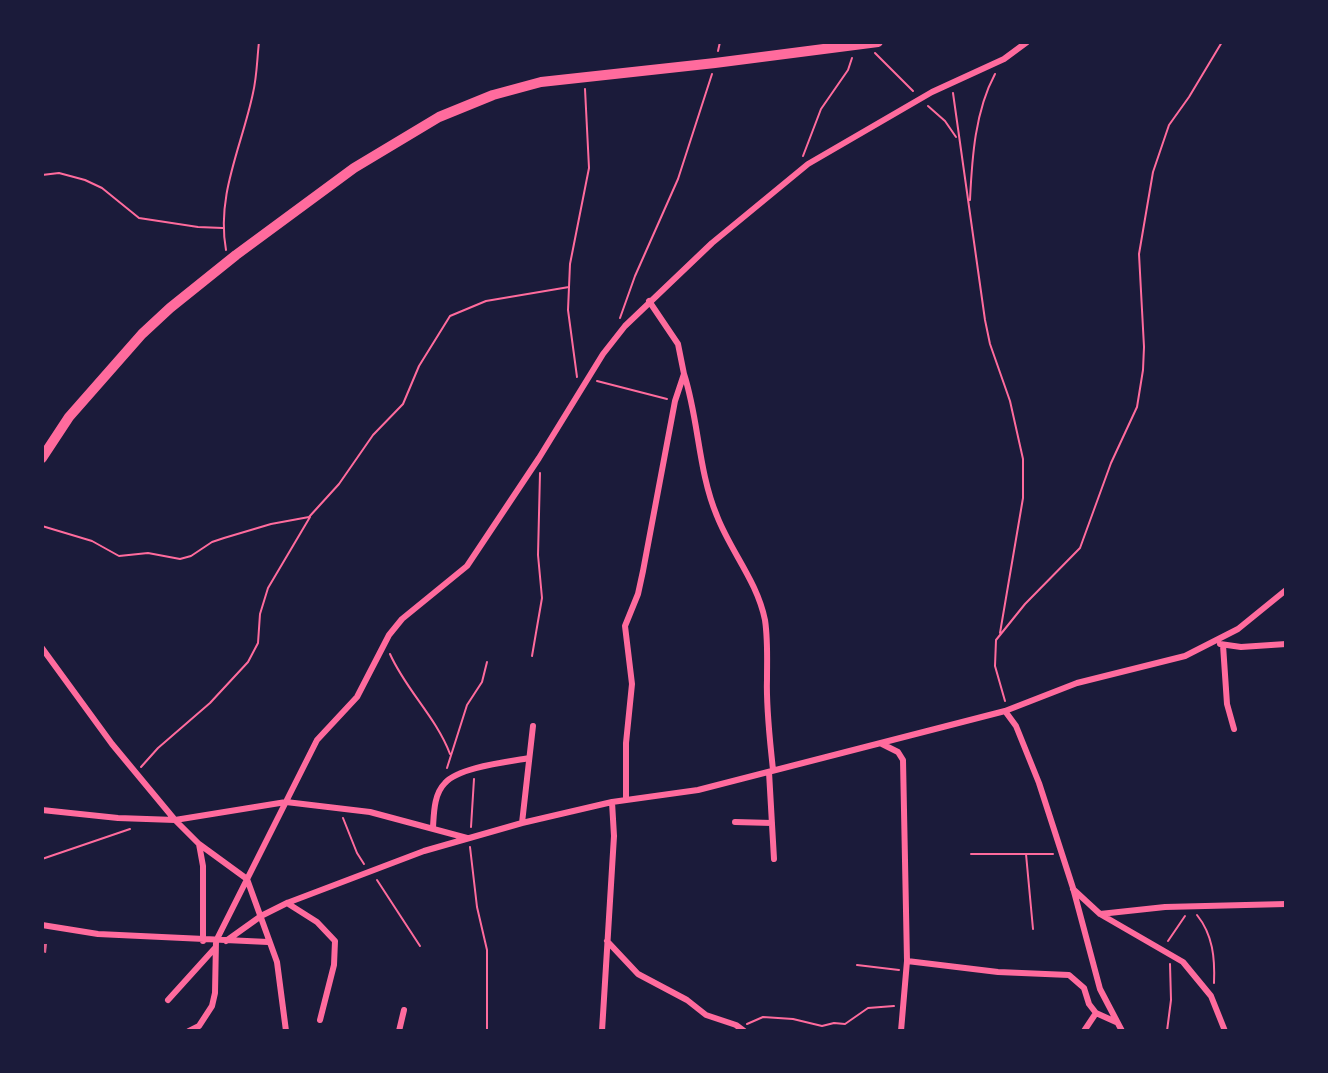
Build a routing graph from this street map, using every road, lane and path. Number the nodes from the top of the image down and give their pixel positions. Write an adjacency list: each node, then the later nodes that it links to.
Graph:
1 (259, 42): 15 (path)
2 (878, 42): 5 (street)
3 (1027, 42): 6 (street)
4 (1222, 42): 29 (path)
5 (861, 44): 7 (street); 10 (path); 12 (path)
6 (1004, 58): 9 (street); 14 (path)
7 (715, 63): 8 (street); 19 (path)
8 (585, 77): 16 (street); 17 (path)
9 (952, 82): 10 (street); 11 (path)
10 (920, 99): 11 (path); 12 (street)
11 (957, 140): 14 (path)
12 (795, 174): 18 (street)
13 (42, 175): 15 (path)
14 (969, 205): 29 (path)
15 (223, 228): 16 (path)
16 (227, 262): 24 (street)
17 (569, 286): 22 (path); 26 (path)
18 (649, 300): 20 (street); 21 (street)
19 (619, 319)
20 (684, 374): 23 (street); 44 (street)
21 (588, 378): 22 (street); 23 (path)
22 (580, 390): 25 (street)
23 (675, 402): 47 (street)
24 (42, 458)
25 (539, 458): 31 (street); 35 (path)
26 (310, 517): 27 (path); 45 (path)
27 (42, 526)
28 (1286, 590): 30 (street)
29 (1000, 634): 37 (path)
30 (1214, 642): 33 (street); 37 (street)
31 (385, 643): 41 (path); 48 (street)
32 (1286, 644): 33 (street)
33 (1223, 645): 39 (street)
34 (42, 648): 45 (street)
35 (532, 656)
36 (487, 662): 41 (path)
37 (1007, 710): 40 (street); 60 (street)
38 (533, 726): 42 (street)
39 (1234, 729)
40 (882, 744): 44 (street); 82 (street)
41 (451, 755): 46 (path)
42 (530, 758): 43 (street); 54 (street)
43 (474, 770): 46 (street); 58 (path)
44 (771, 771): 47 (street); 55 (street)
45 (136, 772): 52 (street)
46 (442, 786): 56 (street)
47 (626, 800): 49 (street)
48 (286, 802): 50 (street); 52 (street); 66 (street)
49 (612, 802): 54 (street); 77 (street)
50 (339, 807): 56 (street); 65 (path)
51 (42, 810): 52 (street)
52 (175, 820): 59 (street)
53 (735, 822): 55 (street)
54 (522, 823): 58 (street)
55 (772, 823): 64 (street)
56 (433, 827): 58 (street)
57 (131, 828): 63 (path)
58 (469, 838): 65 (street); 96 (path)
59 (199, 844): 66 (street); 75 (street)
60 (1062, 853): 62 (path); 67 (street)
61 (970, 854): 62 (path)
62 (1026, 854): 74 (path)
63 (42, 859)
64 (774, 859)
65 (371, 870): 68 (street); 80 (path)
66 (247, 879): 72 (street); 79 (street)
67 (1073, 888): 71 (street); 91 (street)
68 (287, 903): 72 (street); 90 (street)
69 (1286, 904): 70 (street)
70 (1192, 908): 71 (street); 81 (path); 86 (path)
71 (1100, 914): 81 (street)
72 (261, 916): 76 (street); 78 (street)
73 (42, 925): 75 (street)
74 (1033, 929)
75 (203, 941): 79 (street)
76 (226, 941): 78 (street); 79 (street)
77 (607, 941): 92 (street); 97 (street)
78 (268, 942): 94 (street)
79 (216, 944): 85 (street); 93 (street)
80 (420, 946)
81 (1167, 952): 86 (street); 101 (path)
82 (907, 961): 84 (street); 89 (street)
83 (857, 965): 84 (path)
84 (906, 970): 87 (street)
85 (168, 1000)
86 (1213, 1001): 102 (street)
87 (903, 1005): 92 (path); 98 (street)
88 (404, 1010): 95 (street)
89 (1096, 1013): 91 (street); 99 (street)
90 (320, 1020)
91 (1117, 1023): 100 (street)
92 (742, 1029)
93 (189, 1031)
94 (286, 1031)
95 (399, 1031)
96 (487, 1031)
97 (602, 1031)
98 (901, 1031)
99 (1084, 1031)
100 (1122, 1031)
101 (1167, 1031)
102 (1225, 1031)

